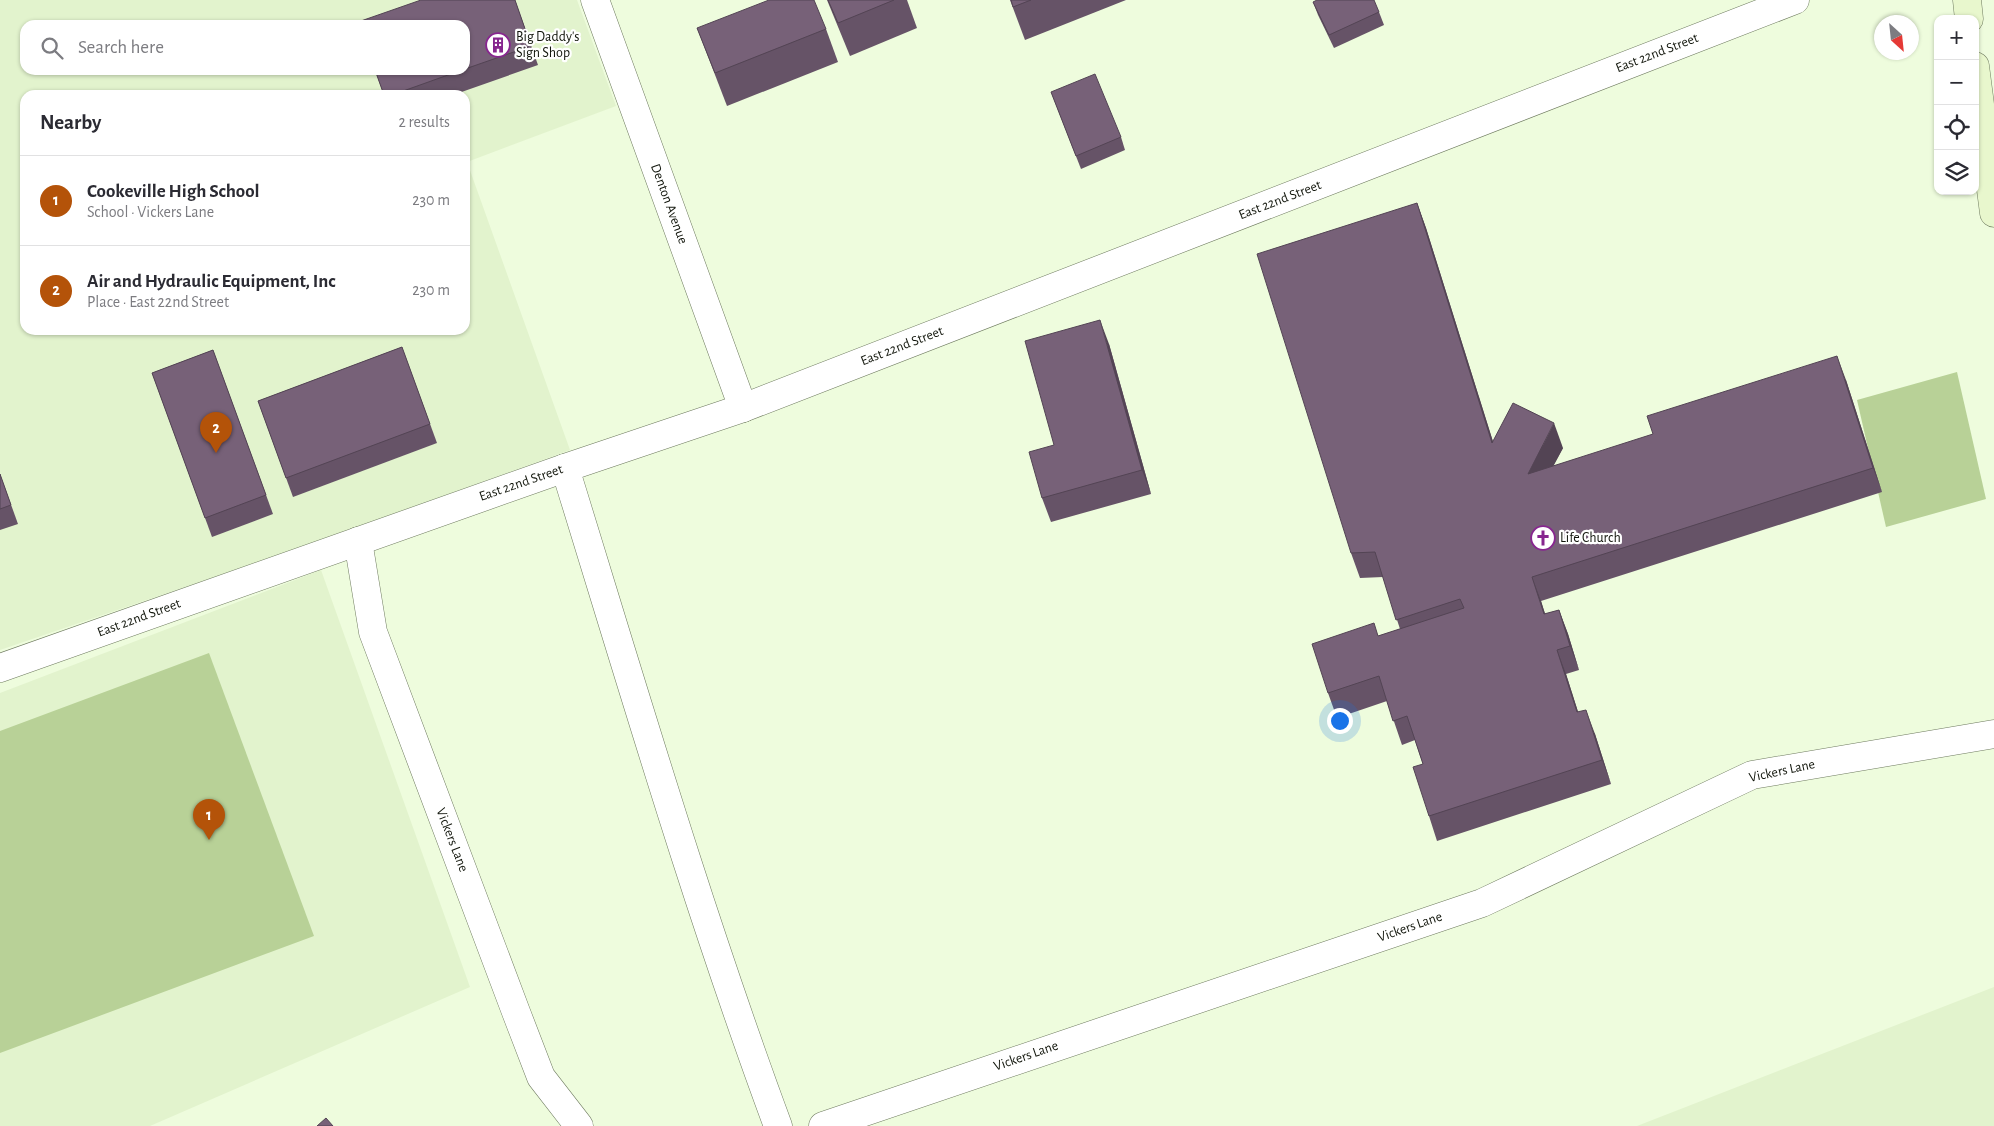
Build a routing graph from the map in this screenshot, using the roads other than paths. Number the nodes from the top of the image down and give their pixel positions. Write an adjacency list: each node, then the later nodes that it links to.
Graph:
1 (595, 0): 7 (street, Denton Avenue)
2 (1795, 0): 7 (street, East 22nd Street)
3 (1967, 0): 4 (main road)
4 (1969, 15)
5 (1979, 97): 6 (main road)
6 (1994, 213)
7 (743, 408): 8 (street, East 22nd Street)
8 (565, 468): 9 (street, East 22nd Street); 13 (street)
9 (358, 541): 10 (street, East 22nd Street); 12 (street, Vickers Lane)
10 (0, 668)
11 (1994, 734): 14 (street, Vickers Lane)
12 (579, 1126)
13 (778, 1126)
14 (823, 1126)

